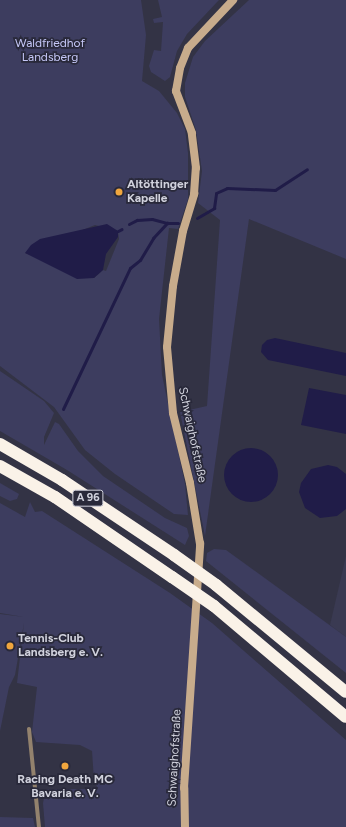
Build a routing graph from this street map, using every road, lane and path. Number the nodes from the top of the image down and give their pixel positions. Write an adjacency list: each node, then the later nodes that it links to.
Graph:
1 (233, 0): 8 (street, Schwaighofstraße)
2 (0, 444): 4 (highway, A 96, bridge)
3 (0, 466): 5 (highway, A 96, bridge)
4 (346, 692)
5 (346, 717)
6 (29, 729): 7 (street)
7 (39, 827)
8 (184, 827)

